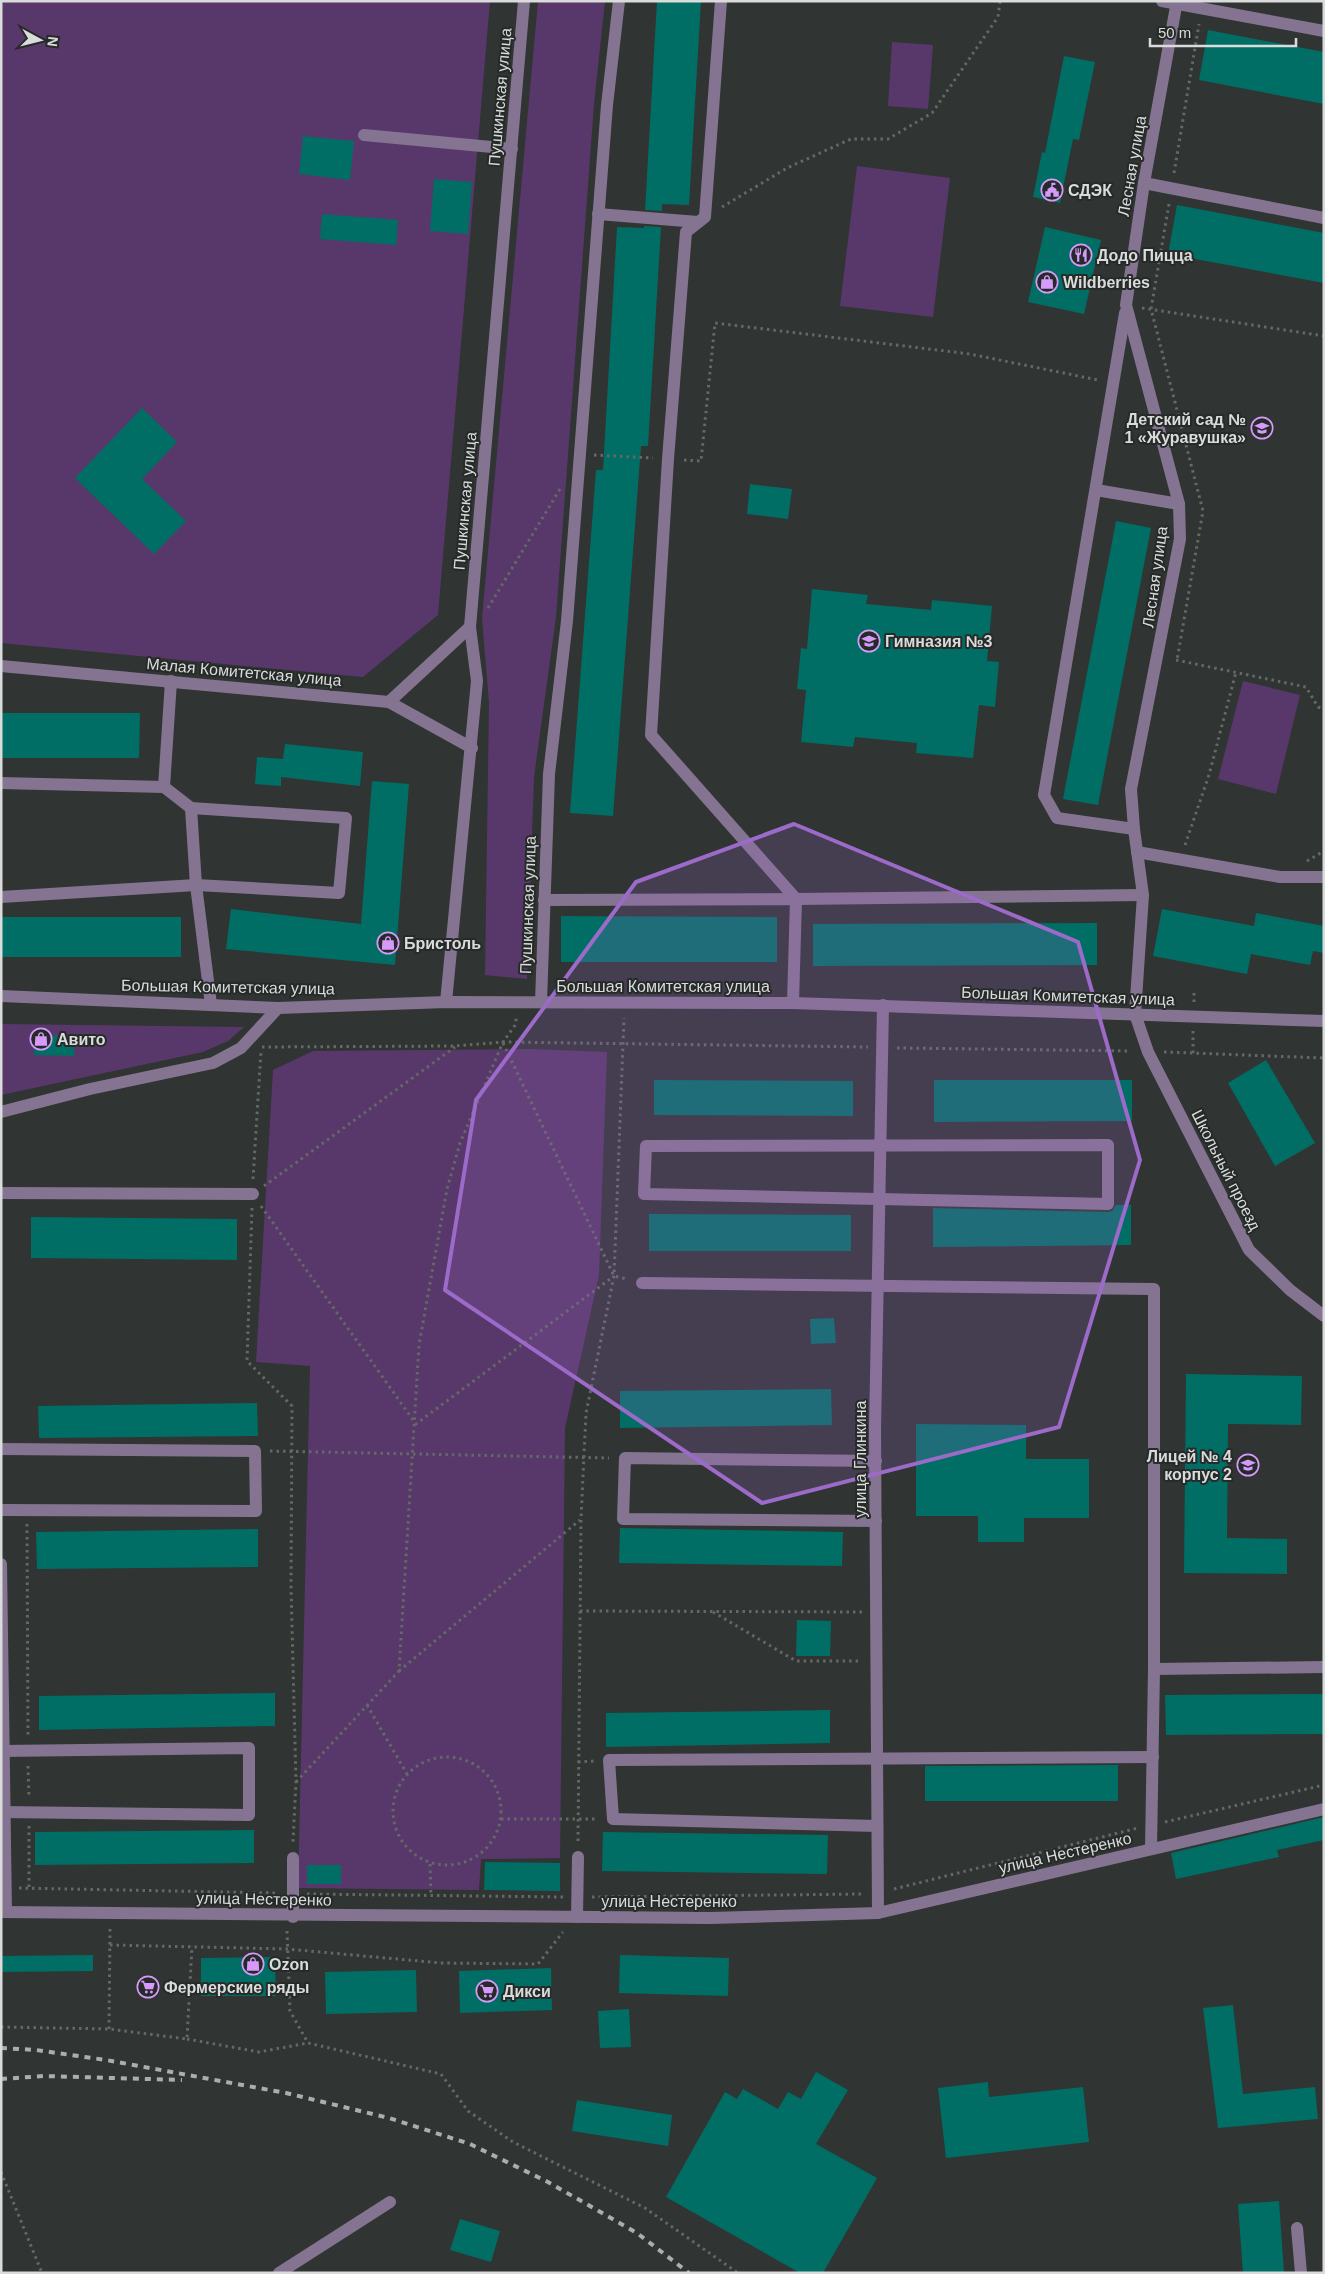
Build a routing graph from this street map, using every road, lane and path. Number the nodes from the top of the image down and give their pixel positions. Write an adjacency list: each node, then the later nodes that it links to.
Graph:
1 (524, 1): 10 (street, Пушкинская улица)
2 (618, 1): 13 (street, Пушкинская улица)
3 (722, 1): 15 (street)
4 (1000, 1): 15 (path)
5 (1162, 1): 6 (street)
6 (1177, 2): 7 (street); 11 (street, Лесная улица)
7 (1202, 8): 8 (street); 12 (path)
8 (1324, 31)
9 (364, 135): 10 (street)
10 (512, 149): 25 (street, Пушкинская улица)
11 (1144, 183): 12 (street); 16 (street, Лесная улица)
12 (1172, 188): 14 (street); 17 (path)
13 (598, 214): 15 (street); 20 (street, Пушкинская улица)
14 (1324, 218)
15 (702, 220): 21 (street)
16 (1126, 306): 17 (path); 19 (street); 24 (street, Лесная улица)
17 (1151, 309): 18 (path); 27 (path)
18 (1324, 336)
19 (1114, 382): 21 (path); 23 (street)
20 (582, 454): 21 (path); 45 (street, Пушкинская улица)
21 (668, 459): 44 (street)
22 (562, 487): 25 (path)
23 (1096, 490): 24 (street); 37 (street)
24 (1179, 504): 26 (street, Лесная улица)
25 (470, 627): 31 (street); 33 (street, Пушкинская улица)
26 (1159, 656): 27 (path); 37 (street, Лесная улица)
27 (1177, 660): 29 (path)
28 (1, 666): 30 (street, Малая Комитетская улица)
29 (1236, 672): 32 (path); 39 (path)
30 (170, 681): 31 (street, Малая Комитетская улица); 35 (street)
31 (389, 702): 33 (street, Малая Комитетская улица)
32 (1324, 709)
33 (472, 748): 47 (street, Пушкинская улица)
34 (1, 783): 35 (street)
35 (164, 786): 36 (street)
36 (191, 808): 41 (street); 41 (street)
37 (1134, 829): 38 (street, Лесная улица)
38 (1137, 852): 39 (street); 42 (street, Лесная улица)
39 (1180, 859): 40 (street)
40 (1324, 877)
41 (196, 885): 43 (street); 51 (street)
42 (1143, 895): 44 (street); 54 (street, Лесная улица)
43 (1, 897)
44 (796, 899): 45 (street); 50 (street)
45 (544, 900): 48 (street, Пушкинская улица)
46 (1, 996): 51 (street, Большая Комитетская улица)
47 (446, 1002): 48 (street, Большая Комитетская улица); 53 (street, Большая Комитетская улица)
48 (541, 1002): 49 (street, Большая Комитетская улица)
49 (625, 1003): 50 (street, Большая Комитетская улица); 59 (path)
50 (793, 1003): 52 (street, Большая Комитетская улица)
51 (211, 1005): 53 (street, Большая Комитетская улица)
52 (883, 1005): 54 (street, Большая Комитетская улица); 62 (street, улица Глинкина)
53 (278, 1008): 56 (street)
54 (1135, 1014): 55 (street, Большая Комитетская улица); 63 (street, Школьный проезд)
55 (1324, 1021)
56 (263, 1024): 61 (path); 65 (street)
57 (516, 1024): 58 (path)
58 (503, 1042): 59 (path); 60 (path); 70 (path); 74 (path)
59 (623, 1044): 62 (path); 70 (path)
60 (455, 1046): 61 (path); 68 (path)
61 (262, 1047): 68 (path)
62 (882, 1047): 63 (path); 66 (street, улица Глинкина)
63 (1148, 1052): 64 (path); 73 (street, Школьный проезд)
64 (1324, 1058)
65 (1, 1112)
66 (880, 1145): 69 (street, улица Глинкина); 69 (street); 69 (street)
67 (1, 1193): 68 (street)
68 (253, 1194): 74 (path); 77 (path)
69 (879, 1199): 72 (street, улица Глинкина)
70 (614, 1276): 74 (path); 79 (path)
71 (642, 1283): 72 (street)
72 (877, 1287): 81 (street, улица Глинкина); 92 (street)
73 (1324, 1316)
74 (416, 1424): 78 (path)
75 (1, 1449): 76 (street)
76 (255, 1451): 77 (path); 83 (street)
77 (292, 1452): 78 (path); 100 (path)
78 (413, 1454): 79 (path); 93 (path)
79 (584, 1457): 80 (path); 84 (path)
80 (625, 1458): 81 (street); 85 (street)
81 (876, 1461): 85 (street, улица Глинкина)
82 (1, 1510): 83 (street)
83 (27, 1510): 96 (path)
84 (581, 1519): 87 (path); 93 (path)
85 (876, 1521): 89 (street, улица Глинкина)
86 (1, 1564): 95 (street)
87 (580, 1611): 88 (path); 106 (path)
88 (713, 1611): 89 (path); 90 (path)
89 (876, 1612): 90 (street, улица Глинкина)
90 (876, 1661): 98 (street, улица Глинкина)
91 (1324, 1667): 92 (street)
92 (1154, 1669): 97 (street)
93 (399, 1671): 94 (path)
94 (367, 1705): 99 (path); 100 (path)
95 (2, 1751): 96 (street); 103 (street)
96 (28, 1751): 104 (path); 104 (street)
97 (1153, 1757): 98 (street); 108 (street)
98 (877, 1759): 107 (street); 109 (street, улица Глинкина)
99 (407, 1774): 105 (path); 113 (path)
100 (296, 1782): 112 (path)
101 (1324, 1785): 108 (path)
102 (1324, 1808): 110 (street, улица Нестеренко)
103 (3, 1812): 104 (street); 114 (street)
104 (29, 1813): 115 (path)
105 (501, 1819): 106 (path); 113 (path)
106 (578, 1819): 107 (path); 111 (path)
107 (613, 1819): 109 (street)
108 (1152, 1825): 110 (street); 117 (path)
109 (877, 1826): 117 (street, улица Глинкина)
110 (1152, 1849): 123 (street, улица Нестеренко)
111 (578, 1857): 120 (street)
112 (293, 1858): 118 (street)
113 (430, 1864): 119 (path)
114 (5, 1888): 115 (path); 121 (street)
115 (29, 1888): 116 (path)
116 (109, 1890): 118 (path); 122 (path)
117 (878, 1893): 120 (path); 123 (street, улица Глинкина)
118 (293, 1894): 119 (path); 124 (street)
119 (431, 1896): 120 (path)
120 (577, 1898): 125 (street)
121 (3, 1912): 122 (street, улица Нестеренко)
122 (109, 1913): 124 (street, улица Нестеренко); 127 (path)
123 (878, 1913): 125 (street, улица Нестеренко)
124 (293, 1916): 125 (street, улица Нестеренко)
125 (577, 1917): 129 (path)
126 (287, 1931): 129 (path)
127 (110, 1945): 128 (path); 131 (path)
128 (192, 1946): 129 (path); 132 (path)
129 (287, 1949): 133 (path)
130 (1, 2027): 131 (path)
131 (109, 2029): 132 (path)
132 (187, 2039): 133 (path)
133 (308, 2043): 139 (path)
134 (1, 2172): 137 (path)
135 (390, 2202): 138 (street)
136 (1298, 2228): 140 (street)
137 (42, 2273)
138 (278, 2273)
139 (738, 2273)
140 (1301, 2273)

